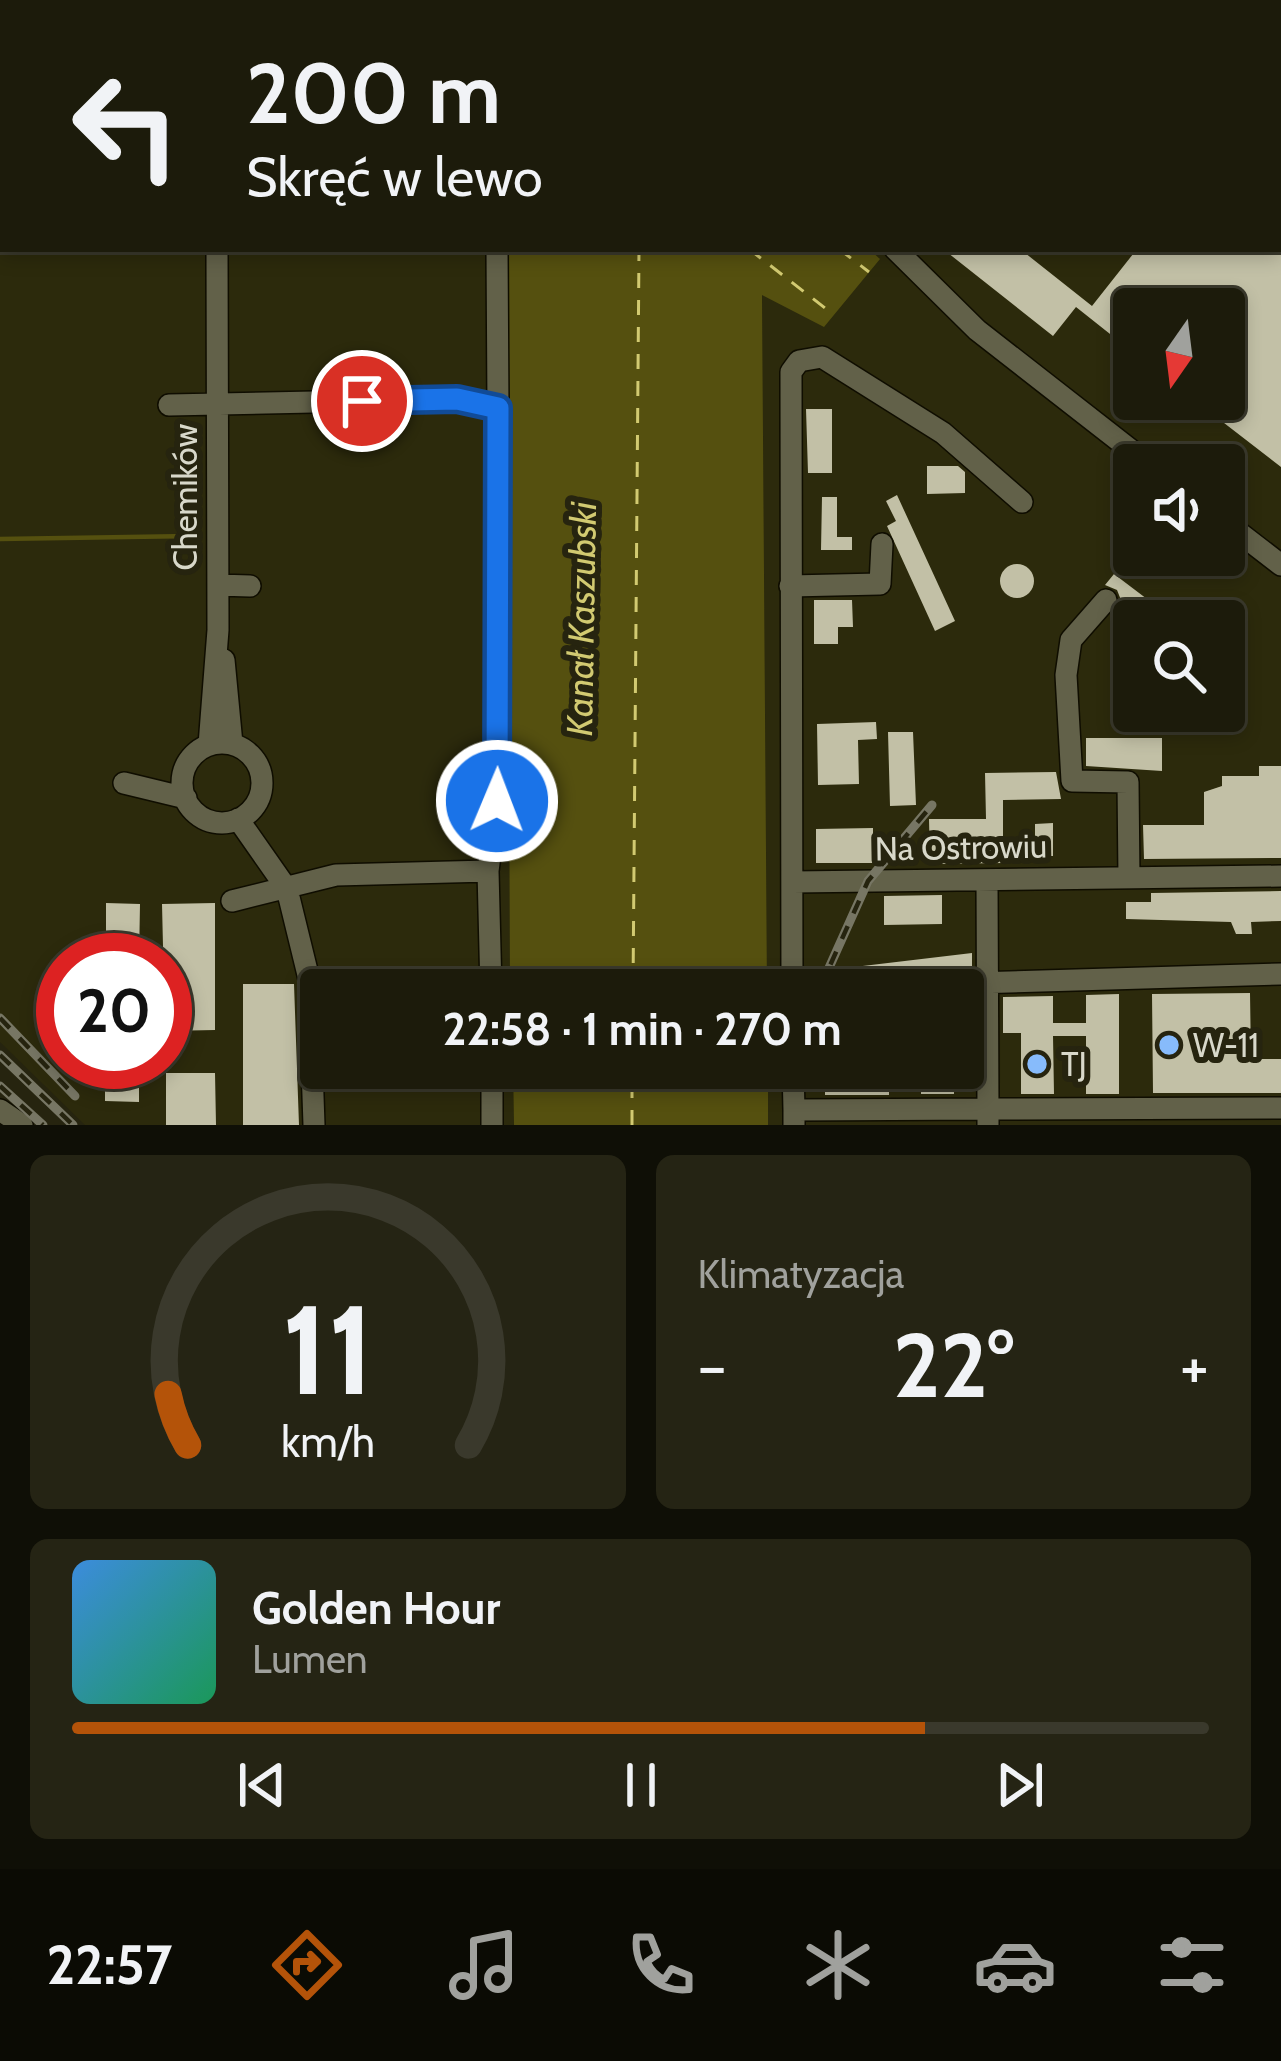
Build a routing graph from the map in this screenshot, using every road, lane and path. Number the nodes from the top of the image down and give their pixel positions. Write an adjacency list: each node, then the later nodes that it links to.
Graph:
1 (217, 252): 4 (lane, Chemików)
2 (497, 252): 6 (lane)
3 (899, 252): 7 (lane)
4 (219, 404): 5 (lane); 6 (lane); 12 (lane, Chemików)
5 (169, 405)
6 (498, 408): 22 (lane)
7 (1123, 444)
8 (1022, 502): 14 (lane)
9 (1245, 537): 11 (lane)
10 (882, 544): 14 (lane)
11 (1281, 565)
12 (218, 585): 13 (lane); 16 (lane, Chemików)
13 (250, 586)
14 (790, 586): 26 (lane)
15 (1106, 600): 24 (lane)
16 (218, 630): 17 (lane); 18 (lane, Chemików)
17 (232, 744): 18 (lane); 21 (lane)
18 (209, 745): 19 (lane)
19 (184, 771): 20 (lane); 20 (lane)
20 (186, 798): 21 (lane)
21 (247, 812): 27 (lane)
22 (488, 871): 27 (lane); 29 (lane)
23 (1281, 876): 24 (lane, Na Ostrowiu)
24 (1130, 878): 25 (lane, Na Ostrowiu)
25 (987, 880): 26 (lane, Na Ostrowiu); 33 (lane)
26 (794, 882): 30 (lane)
27 (287, 889): 28 (lane); 40 (lane)
28 (232, 902)
29 (490, 969)
30 (792, 969)
31 (1281, 974): 33 (lane)
32 (984, 981): 33 (lane)
33 (987, 981): 37 (lane)
34 (492, 1089): 41 (lane)
35 (1281, 1108): 37 (lane)
36 (0, 1110): 39 (lane)
37 (988, 1117): 38 (lane)
38 (794, 1118)
39 (22, 1125)
40 (314, 1125)
41 (492, 1125)

